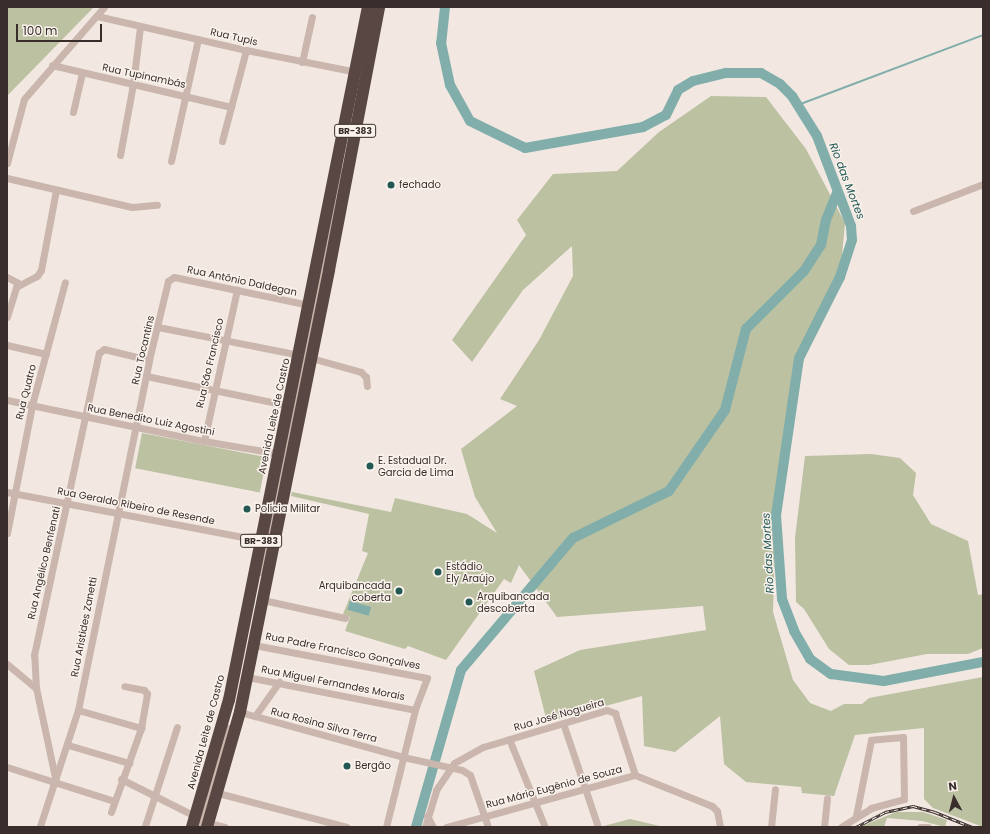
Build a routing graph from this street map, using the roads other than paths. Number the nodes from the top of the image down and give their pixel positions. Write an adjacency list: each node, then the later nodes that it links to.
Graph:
1 (104, 7): 5 (street)
2 (368, 7): 12 (highway, Avenida Leite de Castro / BR-383)
3 (374, 7): 12 (street)
4 (378, 7): 12 (highway, Avenida Leite de Castro / BR-383)
5 (97, 16): 7 (street, Rua Tupis); 11 (street)
6 (312, 17): 10 (street)
7 (140, 27): 8 (street, Rua Tupis); 14 (street)
8 (198, 39): 9 (street, Rua Tupis); 15 (street)
9 (246, 50): 10 (street, Rua Tupis); 16 (street)
10 (302, 62): 12 (street, Rua Tupis)
11 (52, 65): 13 (street, Rua Tupinambás); 21 (street)
12 (361, 72): 32 (highway, Avenida Leite de Castro / BR-383); 38 (highway, Avenida Leite de Castro / BR-383)
13 (82, 73): 14 (street, Rua Tupinambás); 17 (street)
14 (133, 84): 15 (street, Rua Tupinambás); 19 (street)
15 (185, 96): 16 (street, Rua Tupinambás); 20 (street)
16 (231, 107): 18 (street)
17 (73, 112)
18 (222, 142)
19 (120, 154)
20 (171, 161)
21 (7, 163)
22 (7, 178): 24 (street)
23 (983, 184): 26 (street)
24 (56, 190): 25 (street); 30 (street)
25 (157, 206)
26 (913, 211)
27 (7, 277): 30 (street)
28 (171, 277): 31 (street, Rua Antônio Daldegan); 34 (street, Rua Tocantins)
29 (65, 282): 37 (street, Rua Quatro)
30 (20, 284): 33 (street)
31 (237, 290): 32 (street, Rua Antônio Daldegan); 35 (street, Rua São Francisco)
32 (309, 305): 38 (highway, Avenida Leite de Castro / BR-383)
33 (7, 317)
34 (158, 327): 35 (street); 39 (street, Rua Tocantins)
35 (226, 340): 38 (street); 42 (street, Rua São Francisco)
36 (7, 345): 37 (street)
37 (46, 354): 44 (street, Rua Quatro)
38 (305, 357): 41 (street); 45 (highway, Avenida Leite de Castro / BR-383)
39 (149, 360): 40 (street, Rua Tocantins); 46 (street, Rua Angélico Benfenati)
40 (146, 376): 42 (street); 47 (street, Rua Tocantins)
41 (368, 386)
42 (214, 390): 45 (street); 48 (street, Rua São Francisco)
43 (7, 400): 44 (street, Rua Benedito Luiz Agostini)
44 (32, 405): 46 (street, Rua Benedito Luiz Agostini); 51 (street, Rua Quatro)
45 (295, 407): 49 (highway, Avenida Leite de Castro / BR-383)
46 (86, 417): 47 (street, Rua Benedito Luiz Agostini); 52 (street, Rua Angélico Benfenati)
47 (136, 427): 48 (street, Rua Benedito Luiz Agostini); 53 (street, Rua Aristides Zanetti)
48 (204, 441): 49 (street, Rua Benedito Luiz Agostini)
49 (284, 454): 55 (highway, Avenida Leite de Castro / BR-383)
50 (7, 492): 51 (street, Rua Geraldo Ribeiro de Resende)
51 (15, 493): 52 (street, Rua Geraldo Ribeiro de Resende); 54 (street, Rua Quatro)
52 (67, 504): 53 (street, Rua Geraldo Ribeiro de Resende); 63 (street, Rua Angélico Benfenati)
53 (117, 514): 55 (street, Rua Geraldo Ribeiro de Resende); 65 (street, Rua Aristides Zanetti)
54 (7, 533)
55 (269, 535): 56 (highway, Avenida Leite de Castro / BR-383); 64 (highway, Avenida Leite de Castro / BR-383)
56 (263, 600): 57 (street); 58 (highway, Avenida Leite de Castro / BR-383)
57 (344, 618)
58 (254, 644): 60 (highway, Avenida Leite de Castro / BR-383); 66 (street, Rua Padre Francisco Gonçalves)
59 (7, 664): 63 (street)
60 (247, 677): 61 (street, Rua Miguel Fernandes Morais); 64 (highway, Avenida Leite de Castro / BR-383)
61 (279, 682): 66 (street, Rua Miguel Fernandes Morais); 67 (street)
62 (124, 686): 70 (street)
63 (36, 688): 79 (street, Rua Angélico Benfenati)
64 (234, 705): 67 (street, Rua Rosina Silva Terra); 82 (highway, Avenida Leite de Castro / BR-383); 91 (highway, Avenida Leite de Castro / BR-383)
65 (78, 710): 70 (street); 72 (street, Rua Aristides Zanetti)
66 (415, 710): 73 (street)
67 (255, 716): 73 (street, Rua Rosina Silva Terra)
68 (562, 723): 71 (street, Rua José Nogueira); 77 (street, Rua José Nogueira); 81 (street)
69 (177, 727): 83 (street)
70 (141, 728): 74 (street)
71 (509, 739): 76 (street, Rua José Nogueira); 86 (street)
72 (68, 745): 74 (street); 79 (street, Rua Aristides Zanetti)
73 (407, 758): 76 (street, Rua Rosina Silva Terra); 97 (street)
74 (129, 763): 78 (street)
75 (7, 767): 79 (street)
76 (450, 767): 88 (street); 89 (street, Rua Rosina Silva Terra)
77 (635, 775): 81 (street, Rua Mário Eugênio de Souza); 103 (street, Rua Mário Eugênio de Souza)
78 (121, 779): 83 (street); 85 (street)
79 (56, 782): 85 (street); 93 (street, Rua Aristides Zanetti)
80 (775, 789): 104 (street)
81 (586, 790): 86 (street, Rua Mário Eugênio de Souza); 92 (street)
82 (218, 793): 91 (highway, Avenida Leite de Castro / BR-383); 96 (street)
83 (155, 798): 91 (street); 94 (street)
84 (827, 798): 105 (street)
85 (114, 801): 87 (street)
86 (536, 803): 89 (street, Rua Mário Eugênio de Souza); 102 (street)
87 (111, 812)
88 (427, 816): 98 (street); 99 (street)
89 (485, 816): 100 (street, Rua Mário Eugênio de Souza); 101 (street, Rua Rosina Silva Terra)
90 (856, 816): 90 (street); 106 (street)
91 (201, 823): 95 (street)
92 (597, 824)
93 (40, 826)
94 (145, 826)
95 (225, 827)
96 (347, 827)
97 (386, 827)
98 (425, 827)
99 (433, 827)
100 (446, 827)
101 (488, 827)
102 (545, 827)
103 (720, 827)
104 (771, 827)
105 (824, 827)
106 (841, 827)
107 (920, 827): 108 (street)
108 (928, 827)

